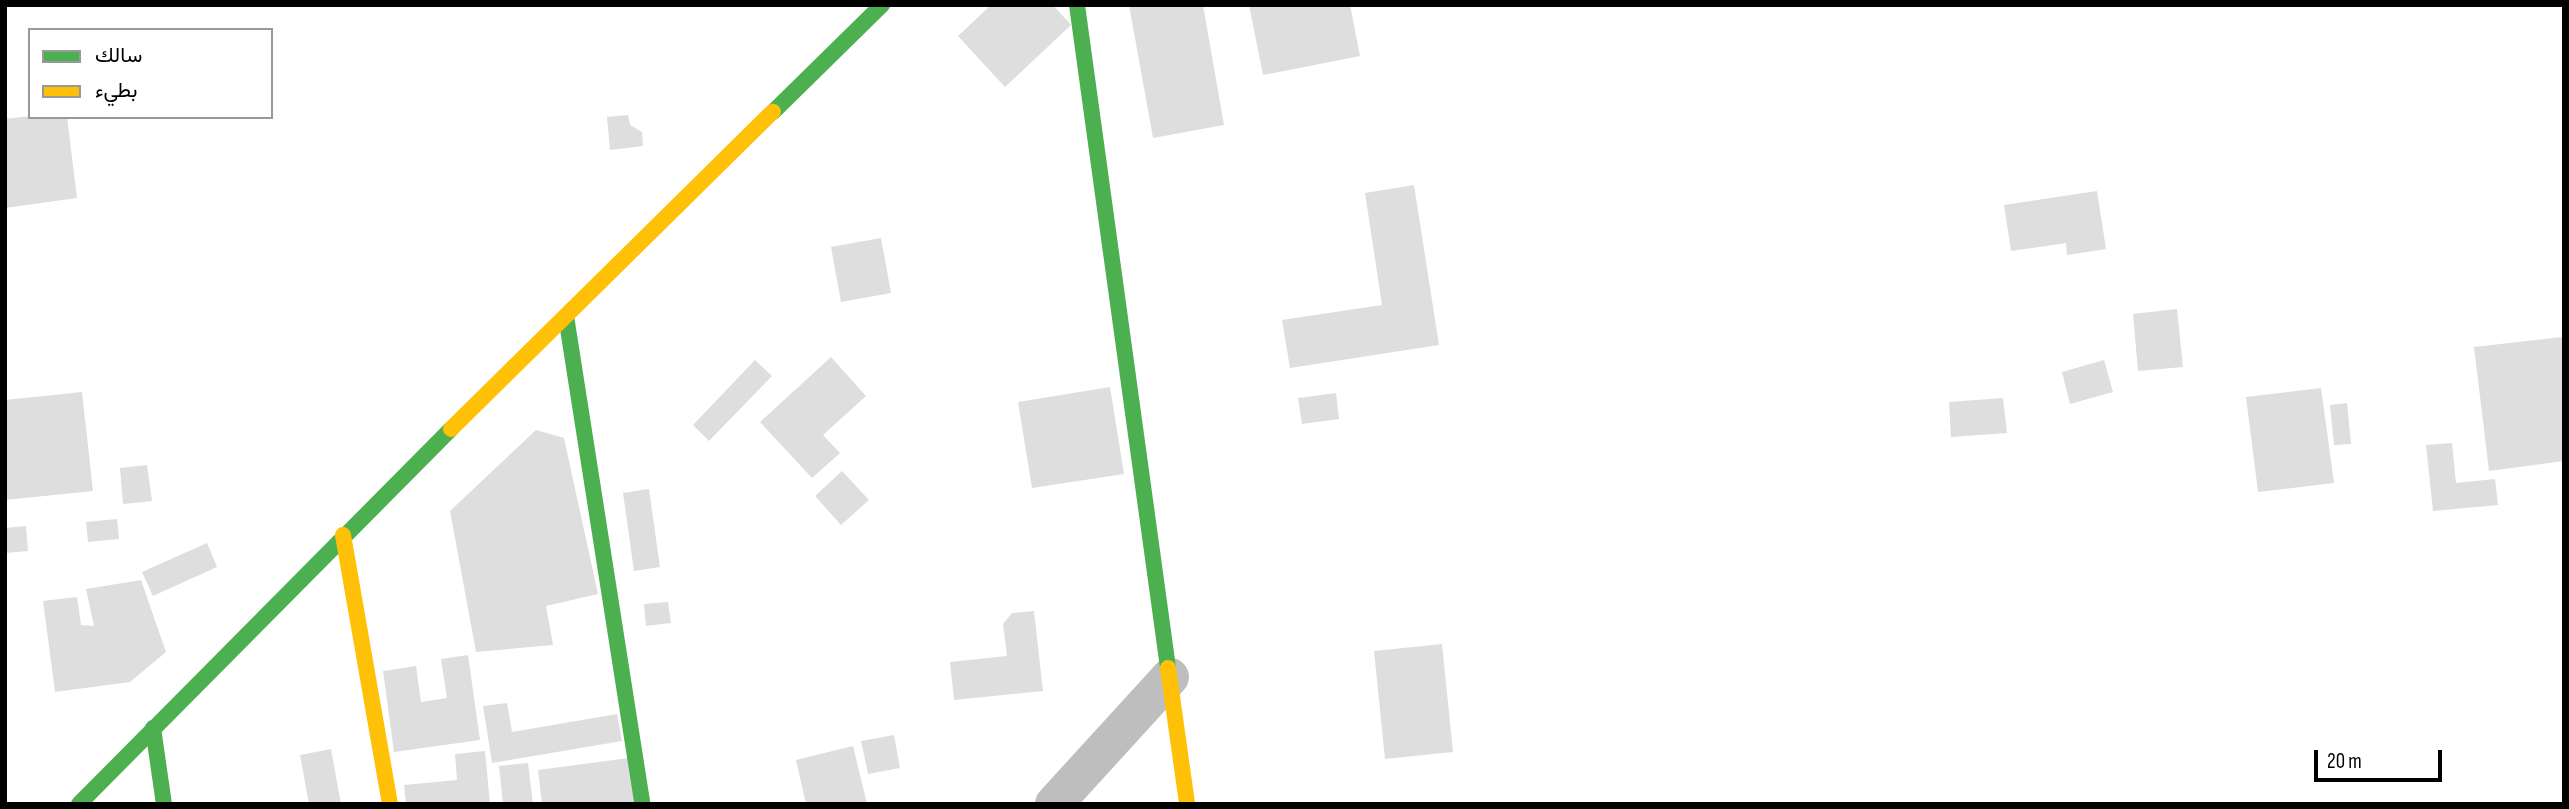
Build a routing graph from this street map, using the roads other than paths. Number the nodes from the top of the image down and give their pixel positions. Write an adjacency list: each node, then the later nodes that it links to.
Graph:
1 (883, 5): 3 (street)
2 (1077, 5): 5 (street)
3 (566, 316): 4 (street); 10 (street)
4 (343, 535): 6 (street); 9 (street)
5 (1170, 677): 11 (street); 12 (street)
6 (153, 728): 7 (street); 8 (street)
7 (79, 804)
8 (164, 804)
9 (390, 804)
10 (642, 804)
11 (1054, 804)
12 (1186, 804)

